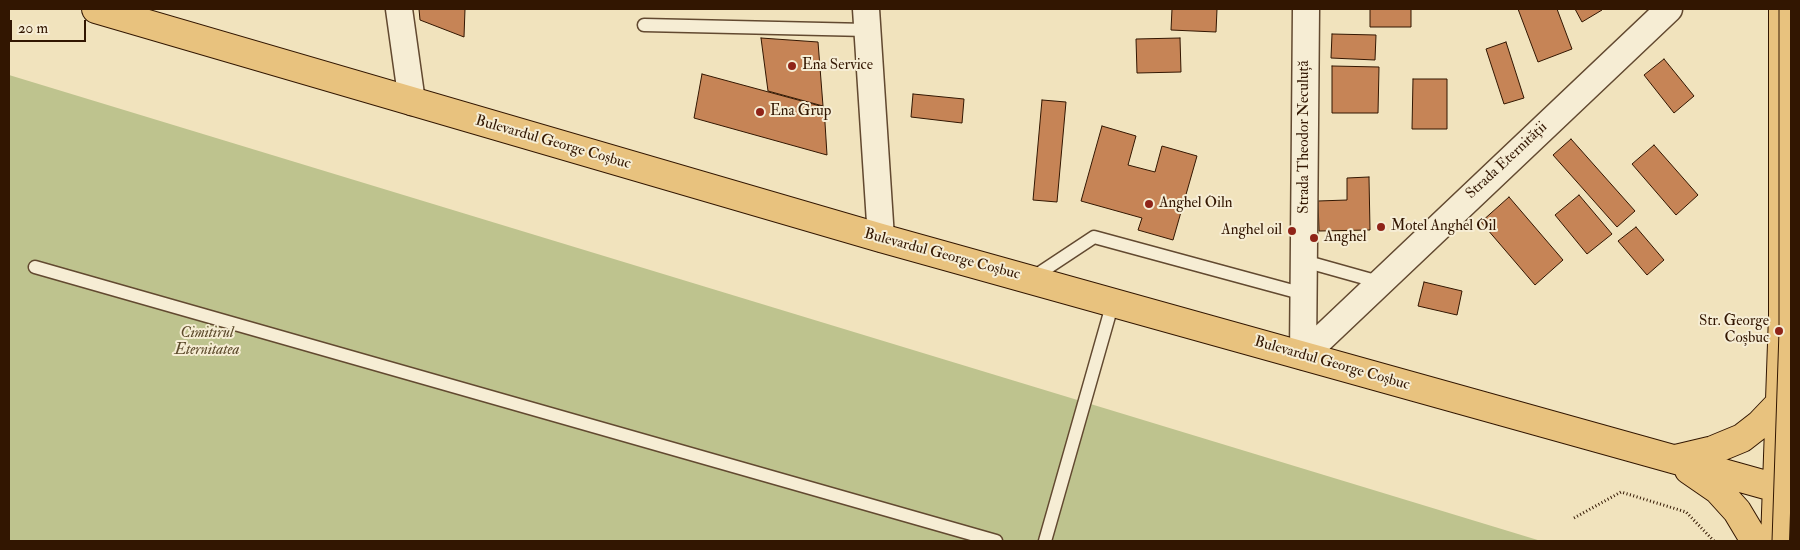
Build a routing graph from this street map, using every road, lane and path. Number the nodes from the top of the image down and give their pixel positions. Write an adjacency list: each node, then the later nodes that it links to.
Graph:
1 (96, 9): 8 (main road, Bulevardul George Coșbuc)
2 (399, 9): 8 (street)
3 (1306, 9): 10 (street, Strada Theodor Neculuță)
4 (1669, 9): 13 (street, Strada Eternității)
5 (1783, 9): 17 (main road)
6 (866, 19): 7 (lane); 9 (street)
7 (644, 25)
8 (412, 102): 9 (main road, Bulevardul George Coșbuc)
9 (880, 238): 12 (main road, Bulevardul George Coșbuc)
10 (1304, 261): 13 (lane); 14 (street, Strada Theodor Neculuță)
11 (35, 267): 21 (lane)
12 (1031, 279): 14 (lane); 15 (main road, Bulevardul George Coșbuc)
13 (1379, 282): 16 (street, Strada Eternității)
14 (1304, 294): 16 (street, Strada Theodor Neculuță)
15 (1113, 302): 16 (main road, Bulevardul George Coșbuc); 22 (lane)
16 (1303, 356): 18 (main road, Bulevardul George Coșbuc)
17 (1781, 402): 18 (main road); 19 (main road)
18 (1673, 459): 19 (main road, Bulevardul George Coșbuc); 24 (main road)
19 (1784, 490): 25 (main road)
20 (1574, 518): 23 (path)
21 (996, 541)
22 (1045, 541)
23 (1714, 541)
24 (1755, 541)
25 (1775, 541)

